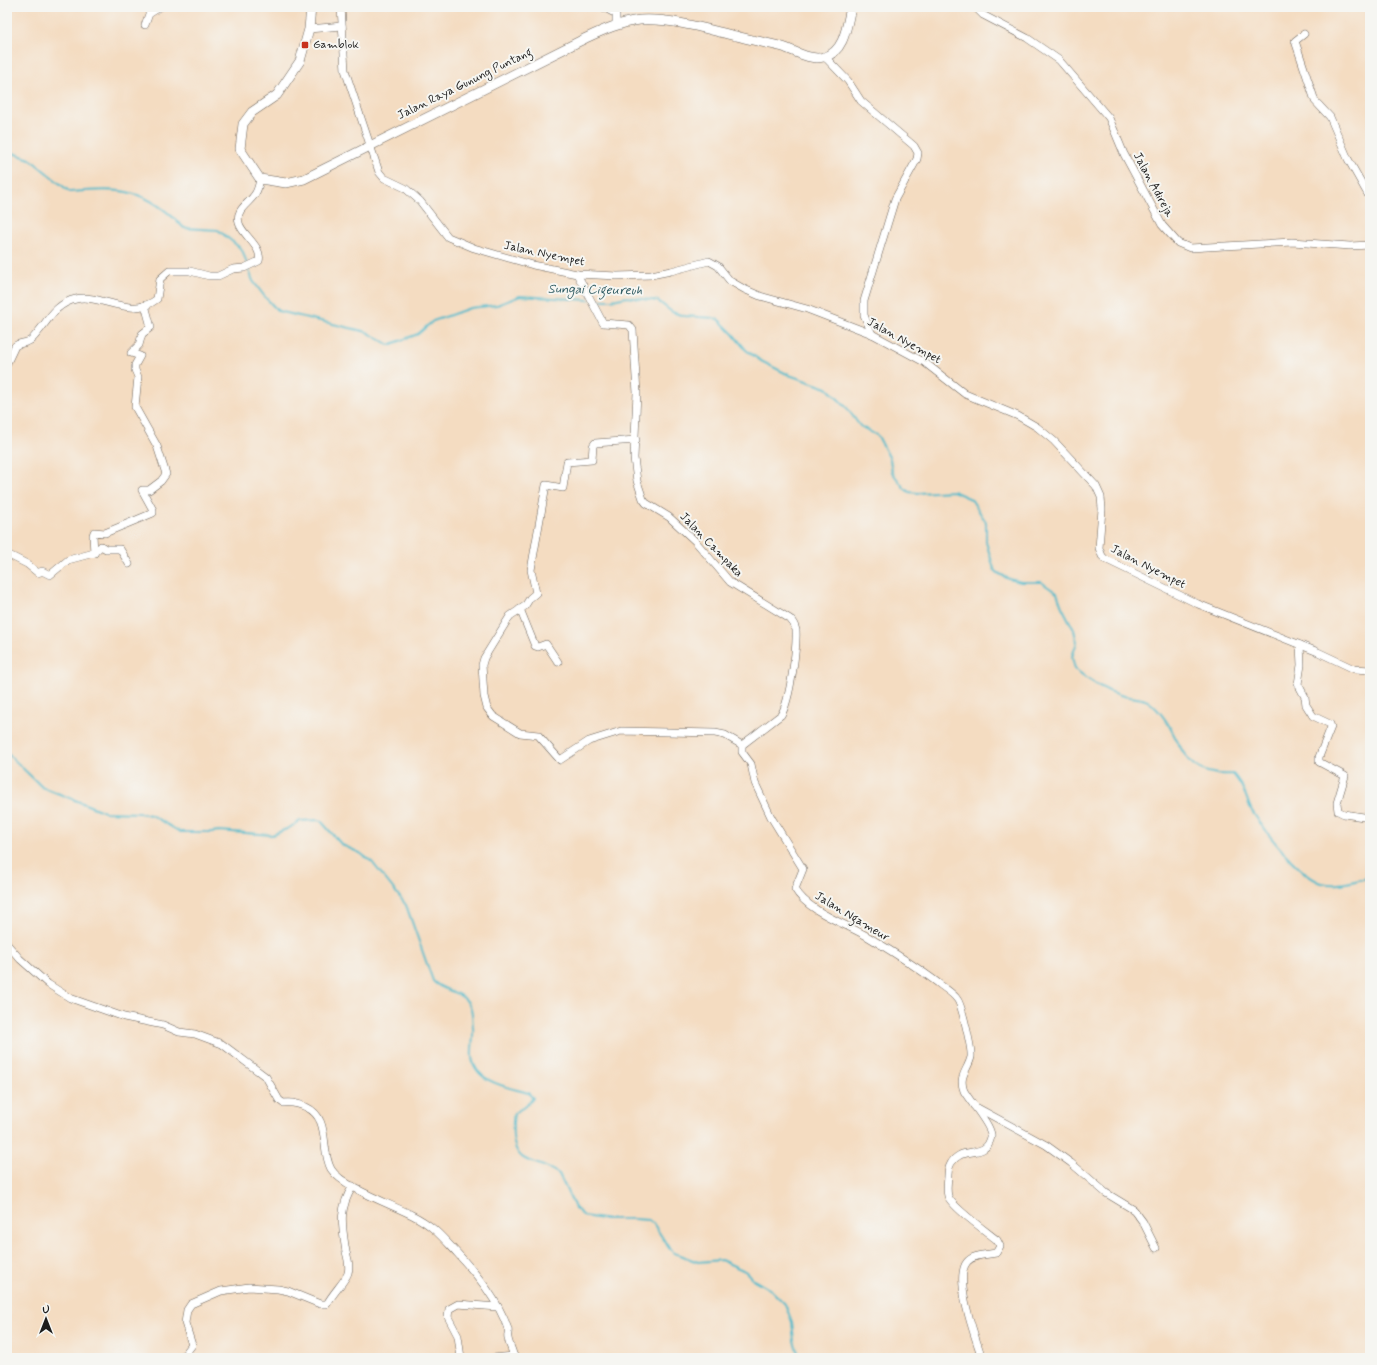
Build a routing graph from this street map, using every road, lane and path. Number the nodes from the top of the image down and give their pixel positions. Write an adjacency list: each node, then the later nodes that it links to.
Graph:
1 (160, 7): 7 (street)
2 (311, 7): 10 (street)
3 (341, 7): 9 (street, Jalan Nyempet)
4 (603, 7): 8 (street)
5 (851, 7): 12 (street)
6 (975, 7): 16 (street, Jalan Adireja)
7 (145, 25)
8 (616, 25): 12 (street, Jalan Raya Gunung Puntang); 13 (street, Jalan Raya Gunung Puntang)
9 (342, 26): 10 (street); 13 (street, Jalan Nyempet)
10 (309, 29): 14 (street)
11 (1304, 34): 15 (street)
12 (825, 57): 19 (street)
13 (370, 146): 14 (street, Jalan Raya Gunung Puntang); 17 (street, Jalan Nyempet)
14 (260, 179): 18 (street)
15 (1370, 198)
16 (1370, 245)
17 (577, 274): 19 (street, Jalan Nyempet); 21 (street, Jalan Campaka)
18 (145, 305): 20 (street); 22 (street)
19 (872, 334): 26 (street, Jalan Nyempet)
20 (7, 363)
21 (636, 440): 25 (street); 29 (street, Jalan Campaka)
22 (94, 553): 23 (street); 24 (street)
23 (7, 554)
24 (129, 564)
25 (520, 609): 27 (street); 29 (street)
26 (1300, 645): 28 (street, Jalan Nyempet); 30 (street)
27 (558, 662)
28 (1370, 670)
29 (742, 745): 32 (street, Jalan Ngameur)
30 (1370, 818)
31 (7, 944): 33 (street)
32 (972, 1105): 34 (street); 40 (street)
33 (353, 1186): 35 (street); 37 (street)
34 (1156, 1248)
35 (498, 1307): 36 (street); 38 (street)
36 (514, 1357): 39 (street)
37 (182, 1358)
38 (461, 1358)
39 (493, 1358)
40 (982, 1358)

